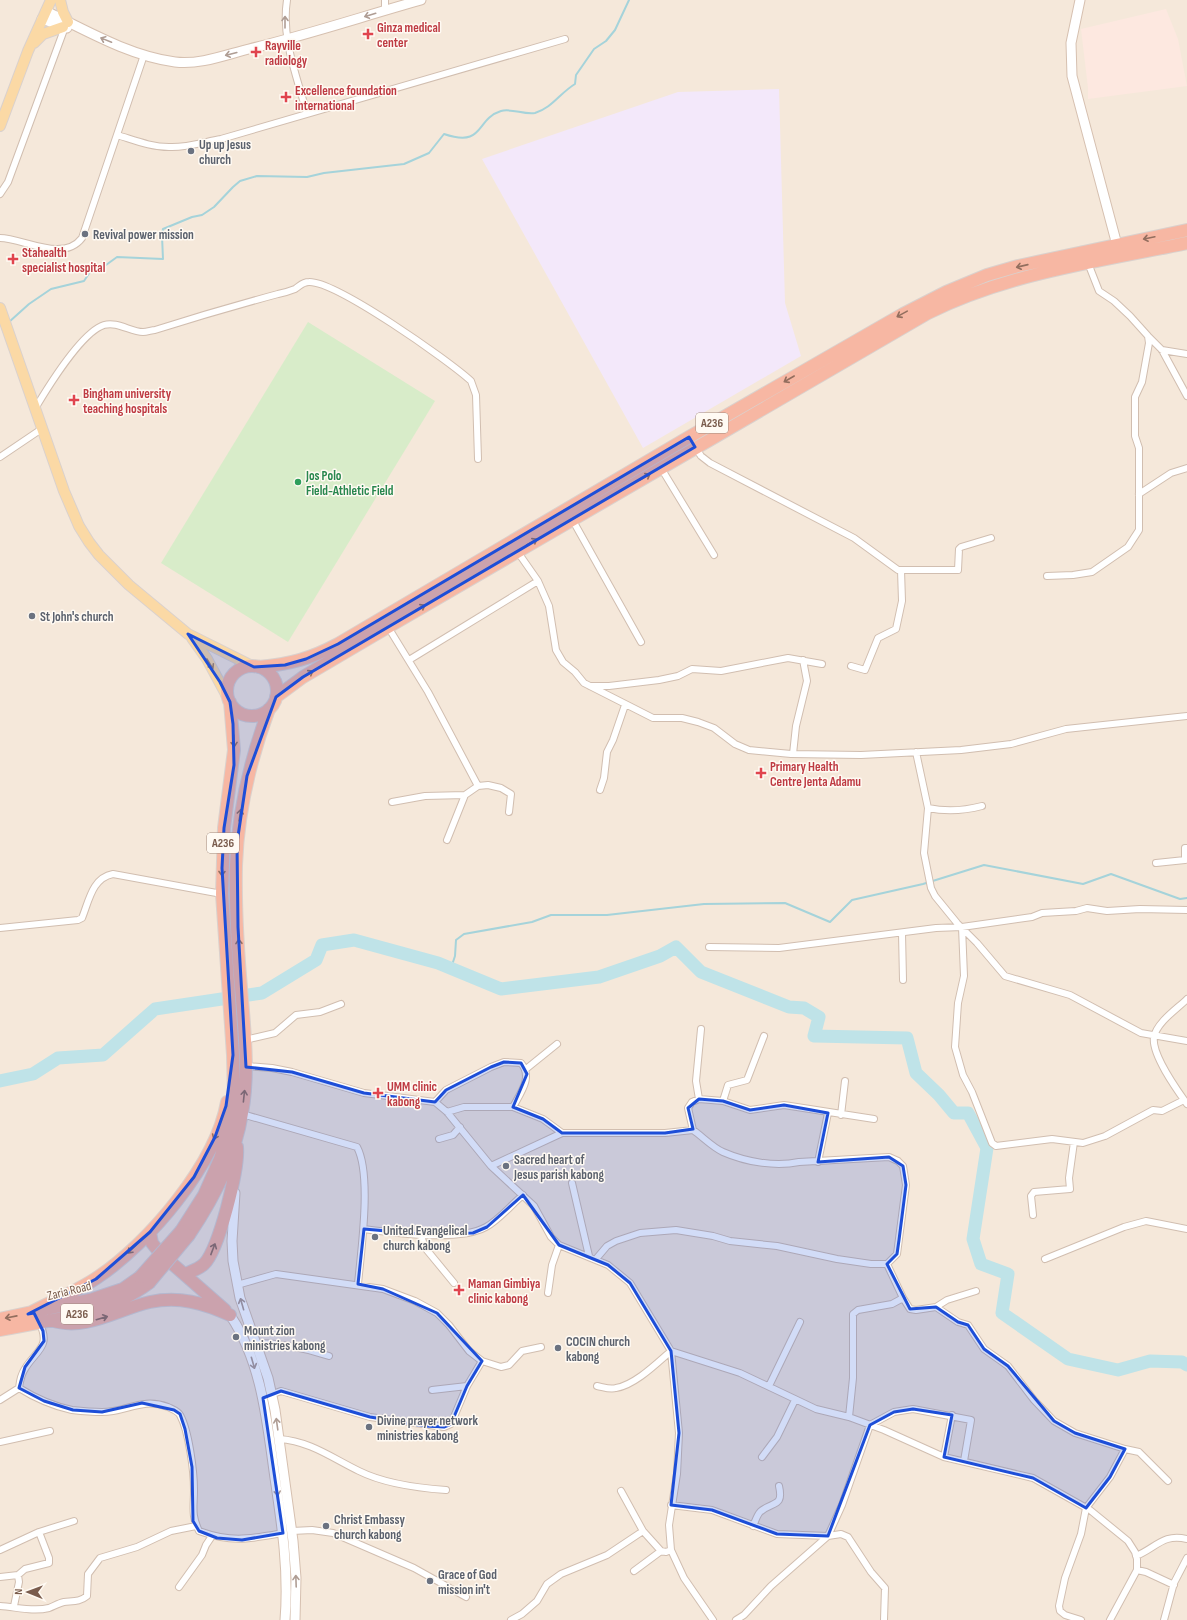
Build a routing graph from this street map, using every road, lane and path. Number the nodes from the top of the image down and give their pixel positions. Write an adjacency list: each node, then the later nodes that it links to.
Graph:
1 (52, 0): 8 (main road)
2 (60, 0): 9 (main road)
3 (287, 0): 11 (street, one-way to 3)
4 (385, 0): 7 (street)
5 (421, 0): 7 (street)
6 (1080, 0): 21 (street)
7 (385, 10): 11 (street, one-way to 11)
8 (44, 15): 9 (street); 12 (main road)
9 (65, 25): 12 (main road); 13 (street, one-way to 9); 17 (street)
10 (565, 39): 14 (street)
11 (286, 40): 13 (street, one-way to 13); 14 (street)
12 (28, 51): 15 (main road)
13 (144, 55): 16 (street)
14 (307, 114): 16 (street)
15 (0, 126)
16 (117, 135): 19 (street)
17 (0, 194)
18 (1187, 230): 21 (highway, A236, one-way to 21)
19 (0, 238)
20 (1187, 243): 22 (highway, A236)
21 (1117, 245): 30 (highway, A236, one-way to 30)
22 (1088, 263): 24 (street); 30 (highway, A236)
23 (1, 311): 28 (main road)
24 (1148, 336): 25 (street); 35 (street)
25 (1162, 350): 26 (street); 27 (street)
26 (1187, 354)
27 (1187, 396)
28 (36, 407): 29 (main road); 32 (street)
29 (43, 428): 31 (street); 44 (main road)
30 (692, 442): 33 (highway, A236); 40 (street); 50 (highway, A236)
31 (0, 457)
32 (478, 459)
33 (661, 468): 36 (highway, A236, one-way to 33); 39 (street)
34 (1187, 468): 35 (street)
35 (1139, 494): 41 (street)
36 (572, 519): 38 (highway, A236, one-way to 36); 45 (street)
37 (991, 538): 40 (street)
38 (517, 551): 42 (street); 43 (highway, A236, one-way to 38)
39 (714, 555)
40 (901, 570): 49 (street)
41 (1047, 576)
42 (538, 581): 46 (street); 51 (street)
43 (388, 626): 46 (street); 52 (highway, A236, one-way to 43)
44 (188, 634): 50 (main road); 53 (main road, one-way to 53)
45 (642, 642)
46 (409, 660): 59 (street)
47 (803, 660): 48 (street); 51 (street); 58 (street)
48 (822, 664)
49 (851, 666)
50 (256, 667): 52 (highway); 53 (highway, A236)
51 (588, 686): 54 (street)
52 (276, 697): 55 (highway, A236)
53 (229, 700): 55 (highway); 69 (highway, A236, one-way to 69)
54 (625, 705): 58 (street); 60 (street)
55 (270, 709): 81 (highway, A236, one-way to 55)
56 (1187, 716): 57 (street)
57 (916, 752): 58 (street); 64 (street)
58 (793, 754)
59 (478, 786): 61 (street); 65 (street)
60 (600, 790)
61 (465, 796): 62 (street); 66 (street)
62 (392, 802)
63 (982, 806): 64 (street)
64 (928, 808): 72 (street)
65 (509, 812)
66 (447, 840)
67 (1187, 848): 68 (street)
68 (1156, 863)
69 (222, 894): 71 (street); 84 (highway, A236)
70 (1187, 910): 72 (street)
71 (0, 928)
72 (962, 928): 73 (street); 80 (street); 103 (street)
73 (902, 933): 74 (street); 75 (street)
74 (709, 947)
75 (903, 980)
76 (1187, 999): 80 (street)
77 (342, 1004): 81 (street)
78 (701, 1029): 88 (street)
79 (764, 1036): 89 (street)
80 (1154, 1036): 82 (street); 91 (street)
81 (245, 1040): 85 (highway, A236)
82 (1187, 1041)
83 (556, 1044): 86 (street)
84 (233, 1055): 112 (highway, one-way to 112); 113 (highway, A236)
85 (246, 1066): 90 (street); 95 (highway, A236, one-way to 85)
86 (526, 1068): 90 (street); 92 (street)
87 (845, 1081): 96 (street)
88 (699, 1099): 89 (street); 99 (street)
89 (724, 1101): 94 (street)
90 (435, 1102): 93 (street)
91 (1186, 1102): 103 (street)
92 (513, 1107): 93 (street); 100 (street)
93 (447, 1112): 98 (street)
94 (828, 1113): 96 (street); 104 (street)
95 (242, 1114): 101 (highway, A236); 110 (street)
96 (841, 1115): 97 (street)
97 (874, 1119)
98 (460, 1127): 102 (street); 105 (street)
99 (693, 1130): 100 (street); 104 (street)
100 (562, 1133): 105 (street)
101 (236, 1138): 106 (highway); 113 (highway, A236)
102 (439, 1139)
103 (1074, 1142): 109 (street)
104 (818, 1162): 119 (street)
105 (491, 1166): 108 (street)
106 (236, 1169): 120 (highway, one-way to 106); 124 (street)
107 (572, 1183): 116 (street)
108 (523, 1195): 114 (street); 115 (street)
109 (1033, 1215)
110 (364, 1229): 114 (street); 123 (street)
111 (1187, 1229): 118 (street)
112 (150, 1232): 120 (highway); 129 (highway, one-way to 129)
113 (185, 1233): 121 (highway, A236, bridge)
114 (420, 1234): 122 (street)
115 (559, 1245): 116 (street); 126 (street)
116 (589, 1256): 117 (street)
117 (596, 1259): 119 (street); 137 (street)
118 (1044, 1259)
119 (887, 1264): 127 (street)
120 (185, 1274): 130 (highway)
121 (145, 1280): 129 (highway, Zaria Road / A236); 132 (highway, A236)
122 (454, 1283)
123 (358, 1284): 124 (street); 139 (street)
124 (237, 1285): 135 (street, one-way to 124)
125 (976, 1291): 128 (street)
126 (548, 1293)
127 (903, 1298): 128 (street); 149 (street)
128 (936, 1307): 154 (street)
129 (28, 1314): 131 (highway, Zaria Road / A236, one-way to 131)
130 (230, 1315): 132 (highway, one-way to 130); 169 (street, one-way to 169)
131 (0, 1319)
132 (45, 1321): 134 (highway, A236); 143 (street)
133 (800, 1322): 142 (street)
134 (0, 1330)
135 (256, 1343): 138 (street); 145 (street)
136 (541, 1346): 139 (street)
137 (671, 1351): 141 (street); 142 (street); 162 (street)
138 (329, 1356)
139 (482, 1361): 140 (street)
140 (467, 1386): 144 (street); 145 (street)
141 (597, 1386)
142 (769, 1386): 147 (street)
143 (18, 1388): 146 (street); 165 (street)
144 (432, 1390)
145 (273, 1394): 152 (street, one-way to 145)
146 (0, 1400)
147 (795, 1400): 149 (street); 155 (street)
148 (952, 1416): 150 (street); 156 (street); 157 (street)
149 (849, 1418): 150 (street)
150 (870, 1425): 156 (street); 171 (street)
151 (50, 1431): 153 (street)
152 (280, 1439): 160 (street); 169 (street)
153 (0, 1442)
154 (1125, 1449): 158 (street); 163 (street)
155 (762, 1457)
156 (944, 1457): 157 (street)
157 (964, 1461): 163 (street)
158 (1168, 1481)
159 (779, 1486): 166 (street)
160 (446, 1490)
161 (621, 1491): 167 (street)
162 (671, 1505): 166 (street); 174 (street)
163 (1086, 1508): 176 (street); 193 (street)
164 (74, 1521): 168 (street)
165 (196, 1526): 170 (street); 186 (street)
166 (753, 1526): 171 (street)
167 (643, 1531): 175 (street); 189 (street)
168 (39, 1532): 173 (street); 180 (street)
169 (287, 1532): 170 (street); 184 (street); 187 (street); 188 (street, one-way to 169)
170 (212, 1536): 183 (street)
171 (828, 1536): 191 (street); 192 (street)
172 (1187, 1538): 176 (street)
173 (0, 1550)
174 (671, 1550): 175 (street); 190 (street)
175 (661, 1551): 179 (street)
176 (1136, 1556): 178 (street)
177 (1187, 1558): 182 (street)
178 (1137, 1570): 182 (street); 194 (street)
179 (634, 1571)
180 (18, 1575): 181 (street); 186 (street)
181 (0, 1577)
182 (1174, 1585): 195 (street)
183 (179, 1586)
184 (466, 1597)
185 (0, 1606): 186 (street)
186 (14, 1606)
187 (285, 1620)
188 (295, 1620)
189 (511, 1620)
190 (713, 1620)
191 (736, 1620)
192 (884, 1620)
193 (1081, 1620)
194 (1110, 1620)
195 (1164, 1620)

